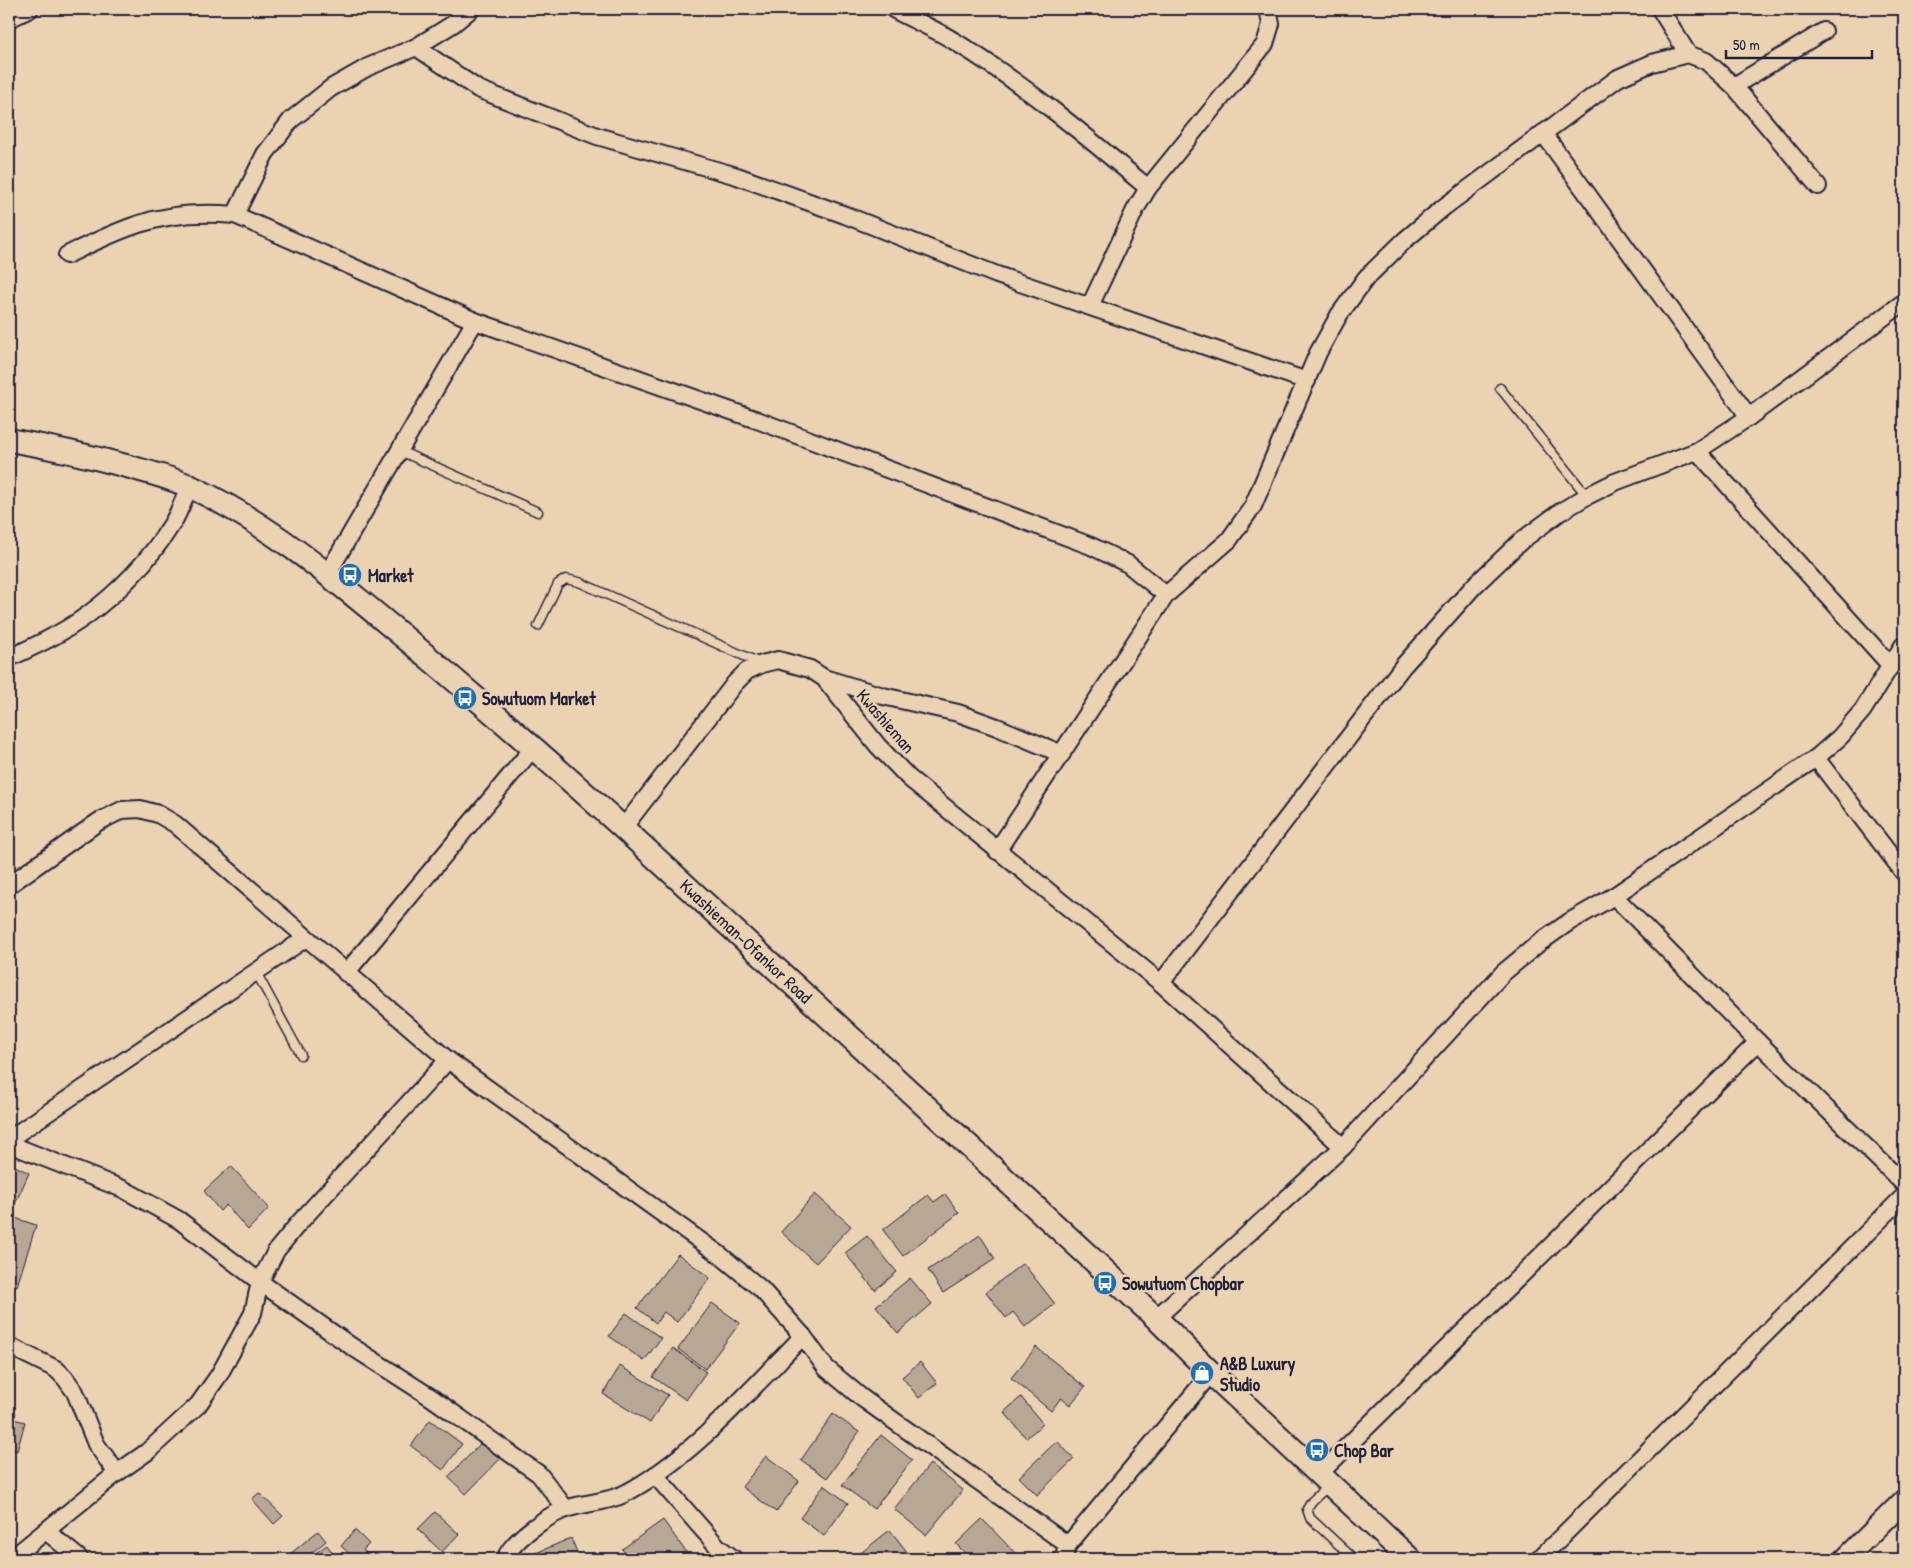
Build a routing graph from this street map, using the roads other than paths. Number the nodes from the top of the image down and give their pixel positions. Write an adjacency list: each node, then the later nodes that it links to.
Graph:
1 (30, 9): 6 (street)
2 (471, 9): 8 (street)
3 (893, 9): 13 (street)
4 (1268, 9): 13 (street)
5 (1660, 9): 9 (street)
6 (9, 18)
7 (1824, 31): 10 (street)
8 (416, 47): 14 (street); 17 (street)
9 (1688, 54): 10 (street); 11 (street)
10 (1734, 86): 12 (street)
11 (1543, 132): 19 (street); 21 (street)
12 (1818, 186)
13 (1148, 188): 17 (street)
14 (235, 215): 15 (street); 18 (street)
15 (67, 255)
16 (1904, 302): 21 (street)
17 (1090, 306): 19 (street)
18 (475, 321): 23 (street); 29 (street)
19 (1307, 380): 29 (street)
20 (1500, 388): 26 (lane)
21 (1749, 417): 24 (street)
22 (12, 444): 25 (main road, Kwashieman-Ofankor Road)
23 (400, 451): 27 (lane); 28 (street)
24 (1697, 451): 26 (street); 34 (street)
25 (189, 486): 28 (main road, Kwashieman-Ofankor Road); 32 (street)
26 (1587, 496): 47 (street)
27 (538, 512)
28 (328, 573): 36 (main road, Kwashieman-Ofankor Road)
29 (1166, 595): 37 (street)
30 (538, 626): 33 (lane)
31 (1904, 644): 34 (street)
32 (9, 658)
33 (762, 664): 35 (street, Kwashieman); 39 (street, Kwashieman)
34 (1891, 666): 38 (street)
35 (824, 678): 37 (street); 40 (street, Kwashieman)
36 (534, 747): 39 (main road, Kwashieman-Ofankor Road); 46 (street)
37 (1062, 754): 40 (street)
38 (1816, 758): 41 (street); 43 (street)
39 (623, 828): 57 (main road, Kwashieman-Ofankor Road)
40 (997, 851): 47 (street, Kwashieman)
41 (1904, 873)
42 (9, 885): 44 (street)
43 (1614, 896): 48 (street); 53 (street)
44 (306, 938): 45 (street); 46 (street)
45 (256, 972): 49 (lane); 51 (street)
46 (346, 973): 50 (street)
47 (1161, 983): 53 (street, Kwashieman)
48 (1758, 1042): 54 (street); 63 (street)
49 (301, 1055)
50 (448, 1060): 56 (street); 58 (street)
51 (9, 1139)
52 (9, 1144): 56 (street)
53 (1343, 1147): 57 (street)
54 (1904, 1184)
55 (1904, 1196): 76 (street)
56 (260, 1282): 61 (street); 65 (street)
57 (1156, 1318): 60 (main road, Kwashieman-Ofankor Road)
58 (804, 1336): 62 (street); 69 (street)
59 (9, 1346): 61 (street)
60 (1211, 1373): 63 (main road, Kwashieman-Ofankor Road); 69 (street)
61 (117, 1473): 66 (street)
62 (655, 1476): 65 (street); 73 (street)
63 (1325, 1479): 74 (lane); 75 (main road, Kwashieman-Ofankor Road)
64 (1904, 1500): 77 (street)
65 (566, 1509): 72 (street)
66 (46, 1531): 68 (street); 71 (street)
67 (9, 1540): 68 (street)
68 (26, 1546): 70 (street)
69 (1066, 1552)
70 (10, 1559)
71 (80, 1559)
72 (505, 1559)
73 (734, 1559)
74 (1354, 1559)
75 (1410, 1559)
76 (1539, 1559)
77 (1845, 1559)

